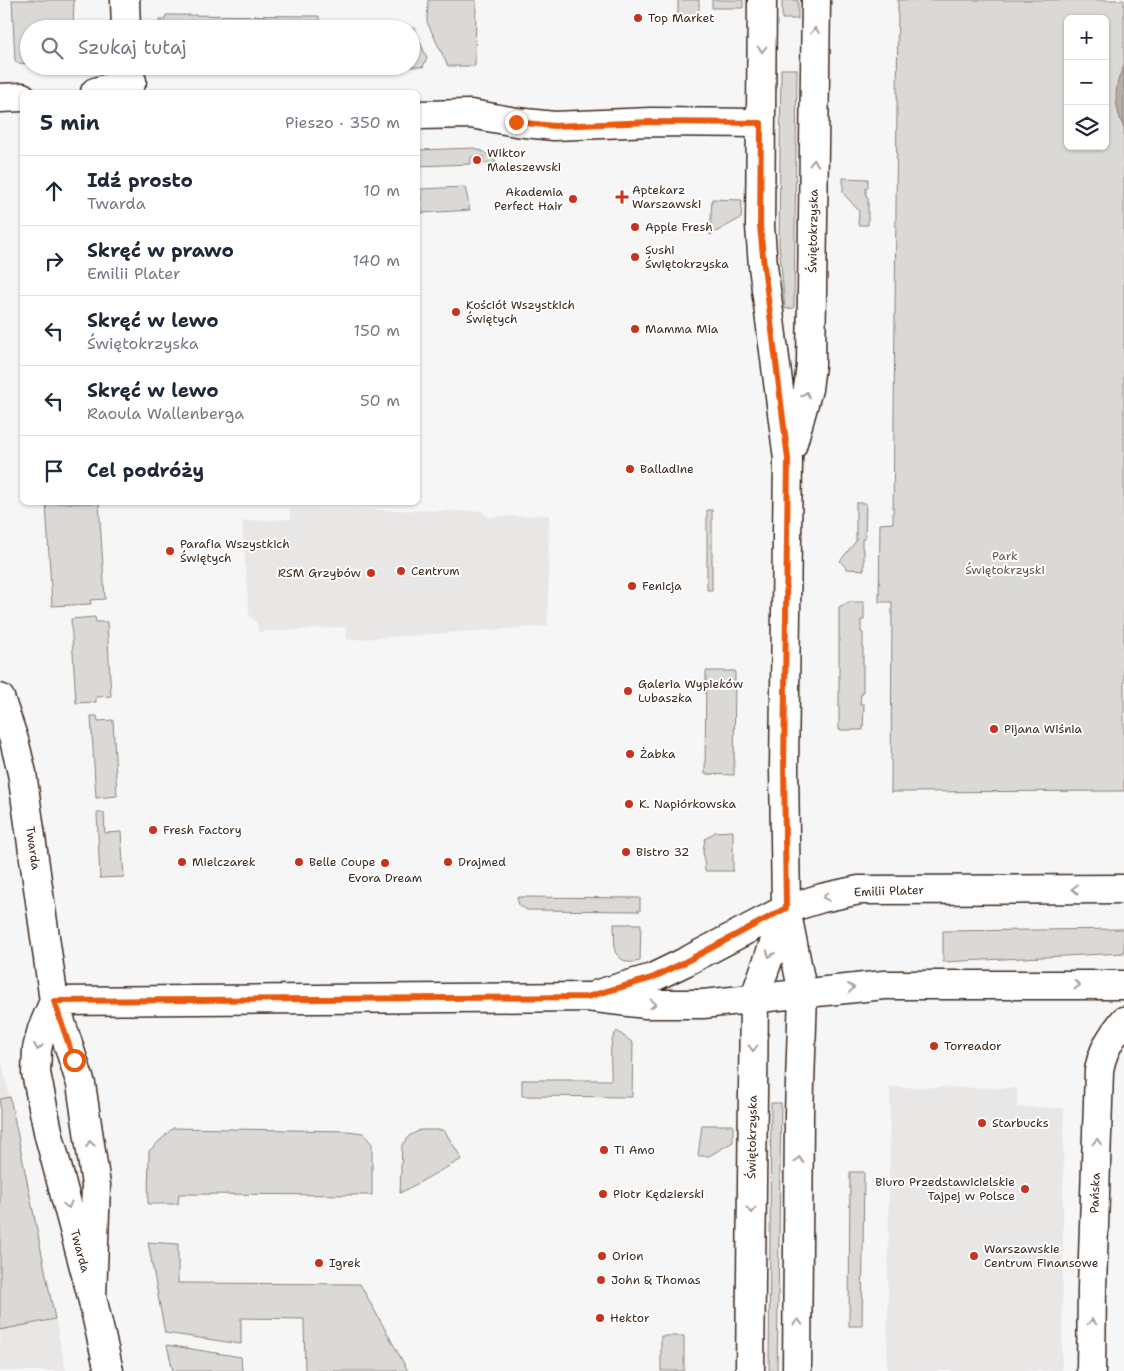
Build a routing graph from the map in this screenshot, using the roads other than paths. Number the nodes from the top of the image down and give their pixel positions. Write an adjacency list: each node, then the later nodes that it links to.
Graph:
1 (125, 0): 4 (street)
2 (762, 0): 10 (street, Świętokrzyska, one-way to 10)
3 (816, 0): 11 (street, Świętokrzyska, one-way to 3)
4 (126, 20)
5 (134, 80): 6 (street)
6 (102, 90)
7 (20, 97): 8 (street)
8 (0, 98)
9 (420, 115): 10 (street)
10 (761, 123): 11 (street, Świętokrzyska)
11 (788, 459): 14 (street, Świętokrzyska)
12 (0, 698): 19 (street, Twarda)
13 (1124, 889): 14 (street, Emilii Plater, one-way to 14)
14 (786, 908): 16 (street, Świętokrzyska); 17 (street, Emilii Plater); 18 (street, Świętokrzyska, one-way to 18)
15 (1124, 985): 16 (street, Emilii Plater, one-way to 15)
16 (803, 994): 18 (street, Emilii Plater); 24 (street, Świętokrzyska, one-way to 16)
17 (587, 997): 18 (street, Emilii Plater, one-way to 18); 19 (street, Emilii Plater)
18 (754, 999): 23 (street, Świętokrzyska, one-way to 23)
19 (54, 1001): 21 (street, Twarda, one-way to 19); 21 (street, Twarda, one-way to 21)
20 (1124, 1021): 25 (street, Pańska, one-way to 20)
21 (92, 1297): 22 (street, Twarda)
22 (109, 1371)
23 (750, 1371)
24 (797, 1371)
25 (1091, 1371)

